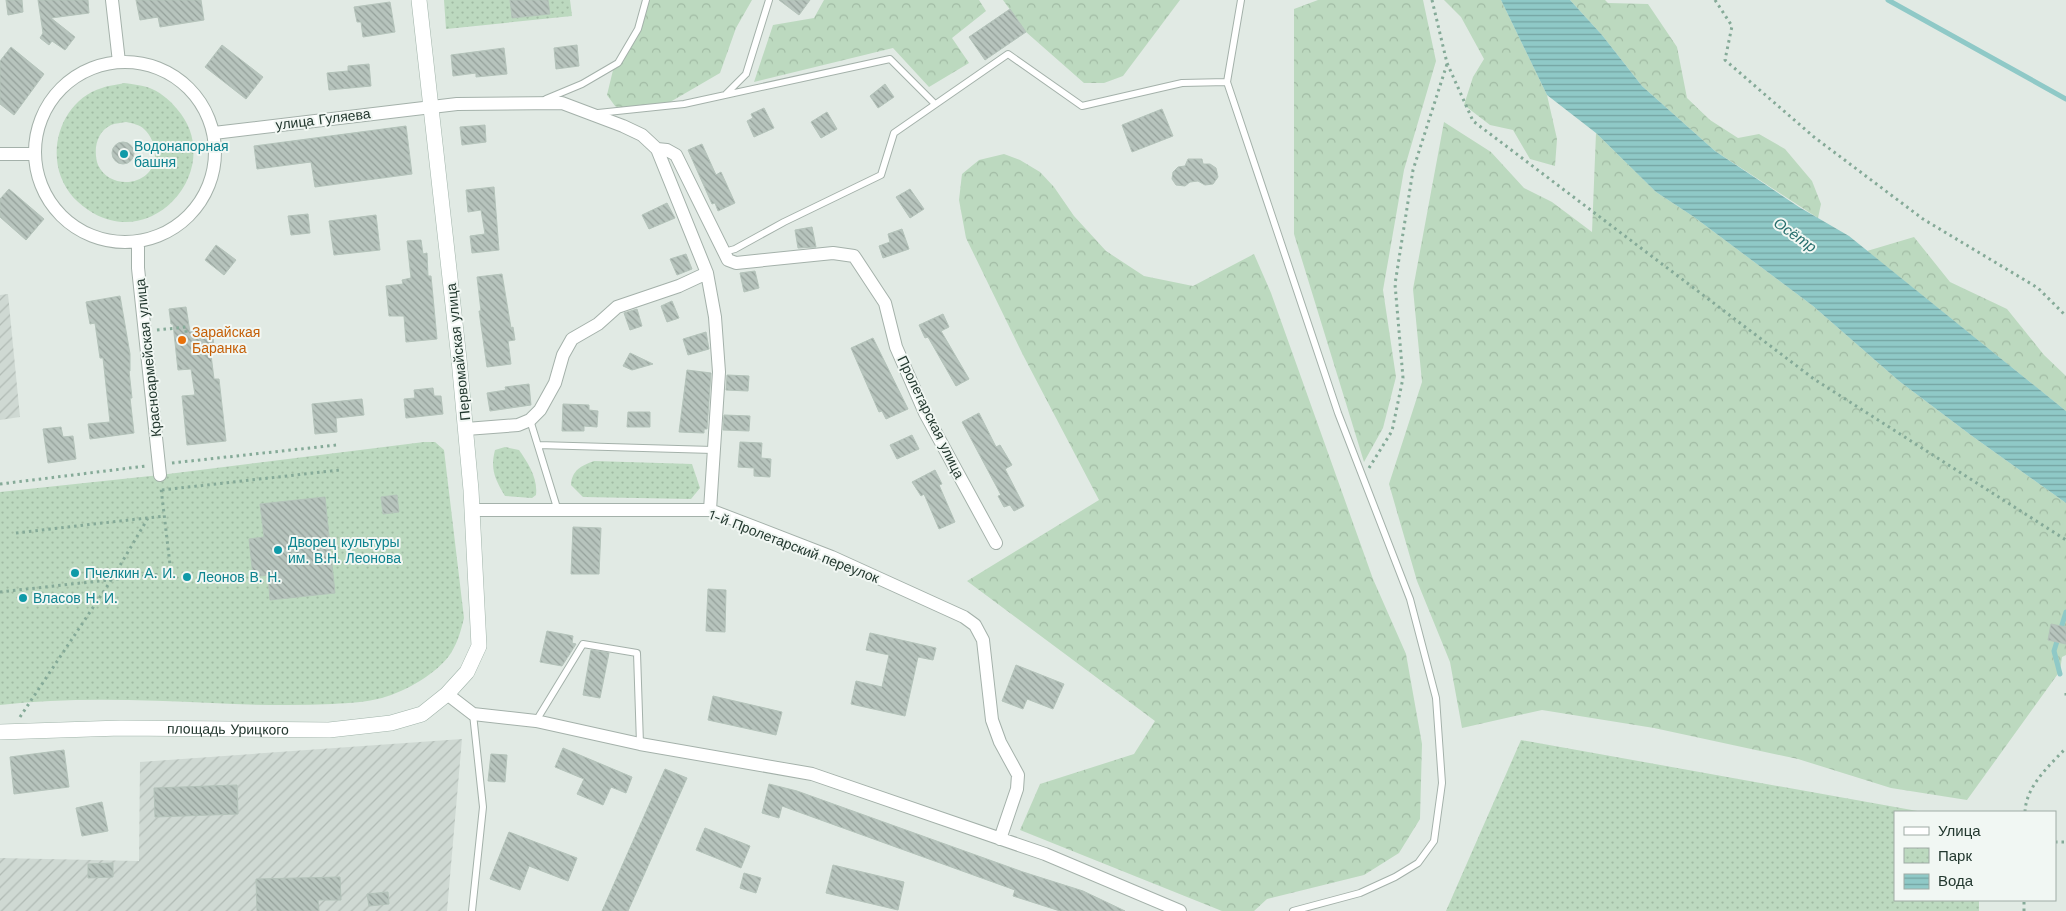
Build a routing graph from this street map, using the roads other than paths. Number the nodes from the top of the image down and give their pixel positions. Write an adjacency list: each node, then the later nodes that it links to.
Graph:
1 (112, 0): 6 (street)
2 (419, 0): 11 (main road, Первомайская улица)
3 (646, 0): 9 (lane)
4 (769, 0): 8 (lane)
5 (1241, 0): 7 (lane)
6 (119, 62): 13 (street); 16 (street)
7 (1227, 82): 10 (lane); 37 (lane)
8 (726, 94): 10 (lane); 12 (lane)
9 (535, 104): 11 (street); 12 (street)
10 (935, 104): 18 (lane)
11 (432, 106): 13 (street, улица Гуляева); 21 (main road, Первомайская улица)
12 (590, 114): 14 (street)
13 (214, 133): 17 (street)
14 (657, 149): 18 (street); 19 (street)
15 (0, 154): 16 (street)
16 (35, 154): 17 (street)
17 (138, 242): 24 (street, Красноармейская улица)
18 (724, 252): 28 (street, Пролетарская улица)
19 (707, 273): 20 (street); 23 (street)
20 (530, 420): 21 (street); 22 (lane)
21 (466, 429): 25 (main road, Первомайская улица)
22 (538, 445): 23 (lane); 27 (lane)
23 (713, 450): 26 (street)
24 (160, 470)
25 (472, 510): 27 (street, 1-й Пролетарский переулок); 29 (main road, Первомайская улица)
26 (710, 510): 27 (street, 1-й Пролетарский переулок); 34 (street, 1-й Пролетарский переулок)
27 (558, 511)
28 (996, 543)
29 (447, 694): 30 (street); 32 (main road, площадь Урицкого)
30 (473, 714): 31 (street); 35 (lane)
31 (536, 720): 33 (street); 33 (lane)
32 (6, 731)
33 (640, 744): 34 (street)
34 (1000, 839): 36 (street)
35 (472, 911)
36 (1180, 911)
37 (1293, 911)

